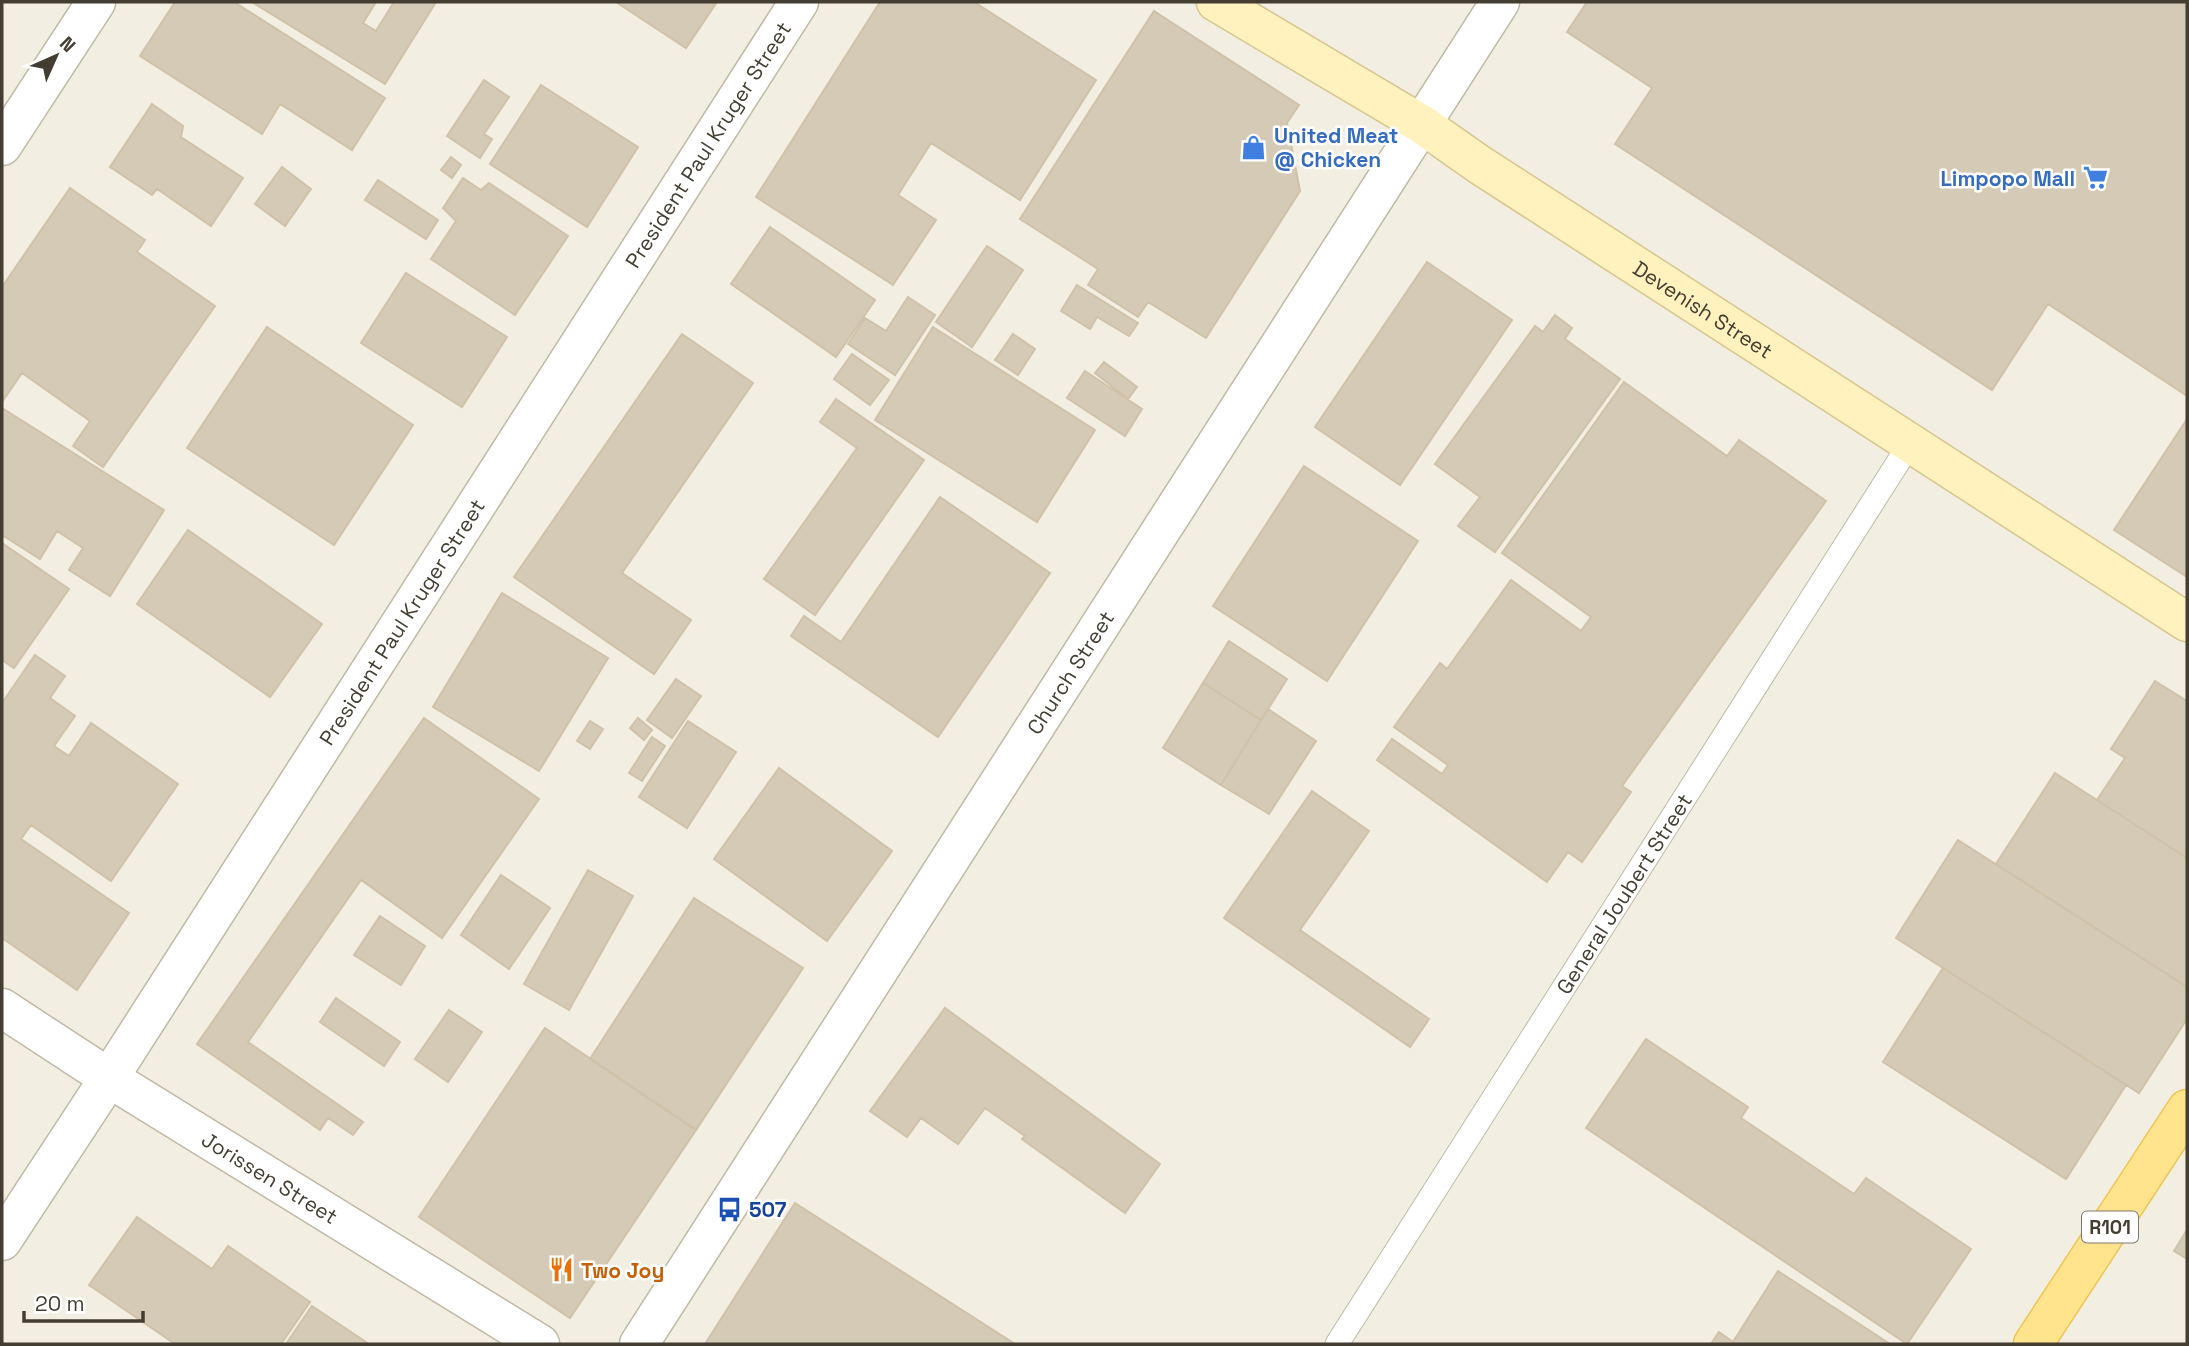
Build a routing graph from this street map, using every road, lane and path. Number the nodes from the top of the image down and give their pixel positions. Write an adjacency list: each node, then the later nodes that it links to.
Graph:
1 (96, 2): 6 (street)
2 (799, 2): 10 (street, President Paul Kruger Street)
3 (1216, 2): 5 (main road, Devenish Street)
4 (1500, 2): 5 (street, Church Street)
5 (1423, 125): 7 (main road, Devenish Street); 14 (street, Church Street)
6 (2, 146)
7 (1911, 442): 8 (main road, Devenish Street); 15 (lane, General Joubert Street)
8 (2187, 622)
9 (2, 1009): 10 (street, Jorissen Street)
10 (109, 1078): 12 (street, President Paul Kruger Street); 13 (street, Jorissen Street)
11 (2187, 1109): 16 (main road, R101)
12 (2, 1241)
13 (540, 1344)
14 (639, 1344)
15 (1337, 1344)
16 (2033, 1344)

